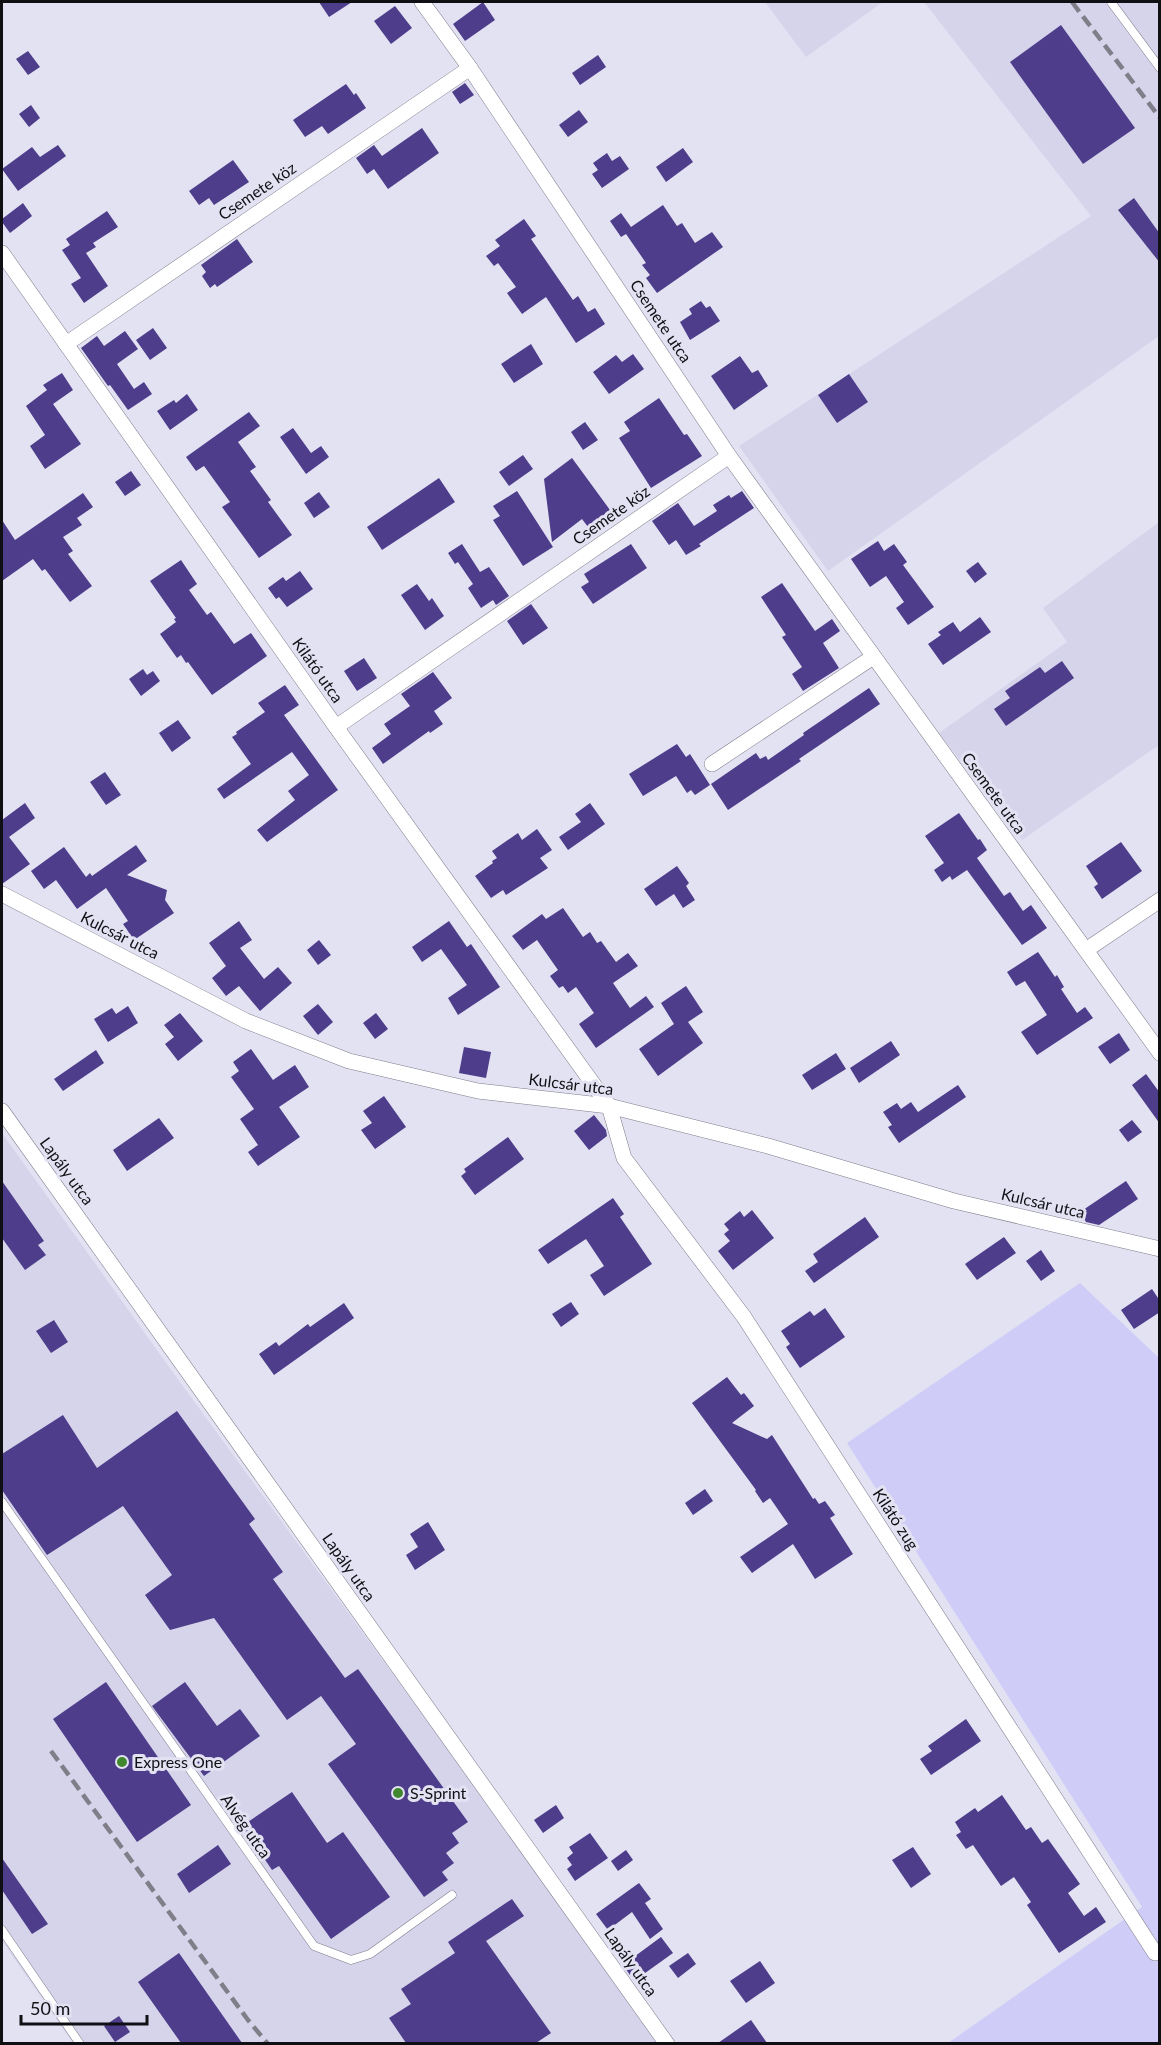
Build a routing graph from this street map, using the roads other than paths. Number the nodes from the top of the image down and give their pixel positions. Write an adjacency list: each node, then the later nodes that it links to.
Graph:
1 (423, 2): 3 (street, Csemete utca)
2 (1111, 2): 4 (lane)
3 (470, 68): 6 (street, Csemete köz); 7 (street, Csemete utca)
4 (1160, 68)
5 (2, 253): 6 (street, Kilátó utca)
6 (66, 344): 9 (street, Kilátó utca)
7 (729, 456): 8 (street, Csemete utca); 9 (street, Csemete köz)
8 (873, 657): 10 (street); 13 (street, Csemete utca)
9 (336, 727): 15 (street, Kilátó utca)
10 (712, 764)
11 (2, 894): 15 (street, Kulcsár utca)
12 (1160, 900): 13 (street)
13 (1086, 950): 14 (street, Csemete utca)
14 (1160, 1053)
15 (609, 1106): 17 (street, Kulcsár utca); 21 (street, Kilátó zug)
16 (2, 1111): 23 (street, Lapály utca)
17 (1160, 1249)
18 (2, 1502): 19 (lane, Alvég utca)
19 (452, 1895)
20 (2, 1930): 22 (lane)
21 (1155, 1953)
22 (80, 2043)
23 (667, 2043)

